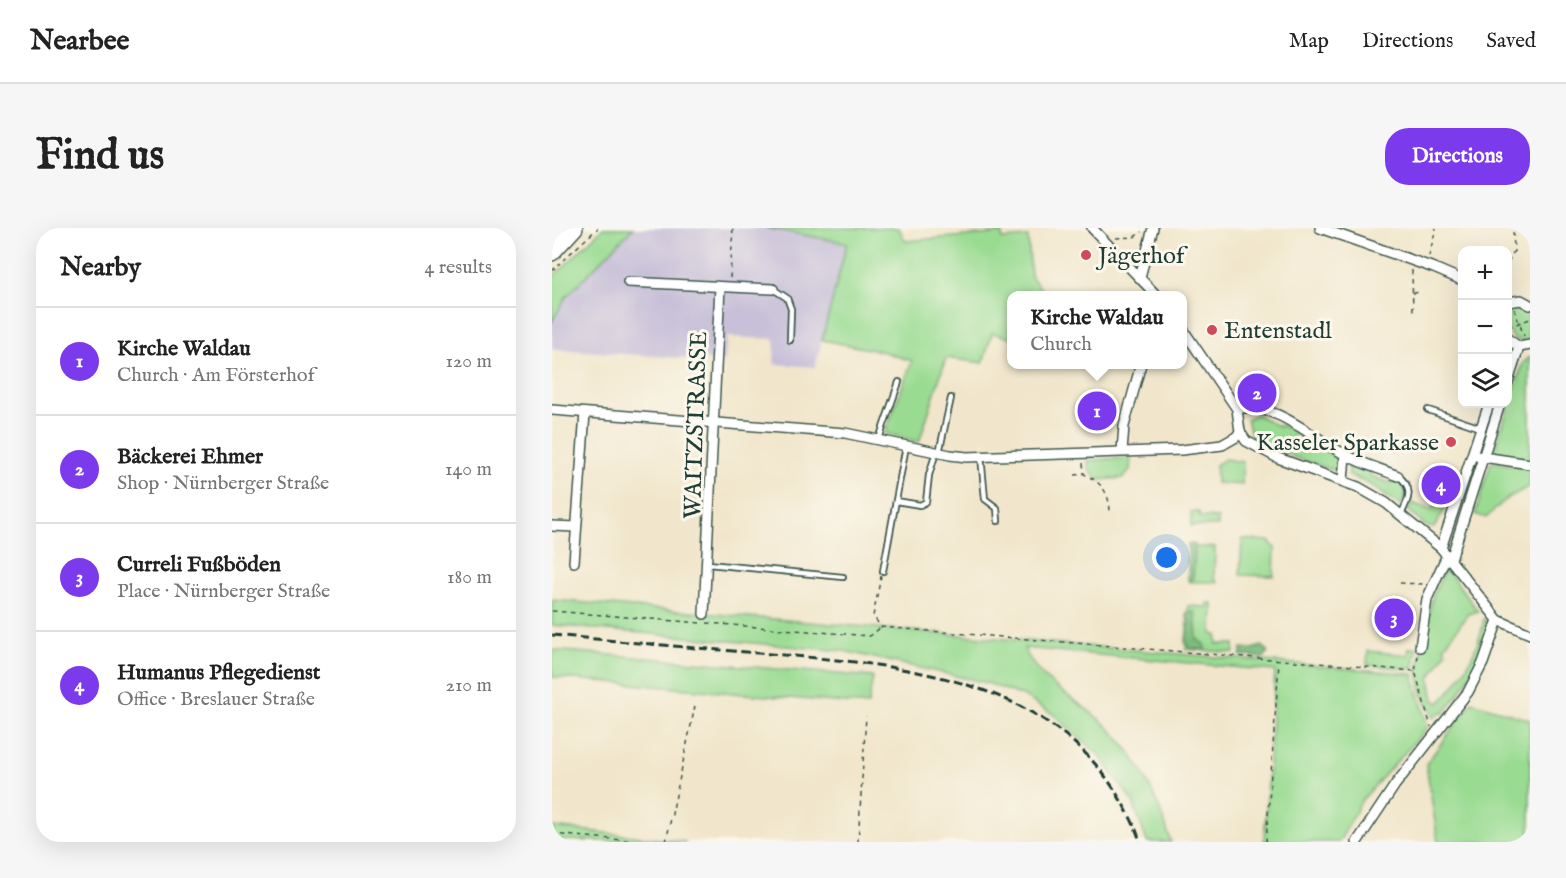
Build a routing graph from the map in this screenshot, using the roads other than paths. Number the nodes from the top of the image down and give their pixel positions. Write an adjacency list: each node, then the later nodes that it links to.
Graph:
1 (556, 228): 6 (main road)
2 (575, 228): 7 (main road)
3 (1092, 228): 8 (street)
4 (1320, 228): 9 (street)
5 (1149, 229): 8 (street)
6 (552, 232)
7 (552, 253)
8 (1140, 277): 13 (street)
9 (1458, 278)
10 (628, 282): 11 (street)
11 (725, 287): 12 (street); 29 (street, WAITZSTRASSE)
12 (773, 289): 17 (lane)
13 (1152, 291)
14 (1512, 301): 15 (street)
15 (1529, 302)
16 (1187, 335): 25 (street)
17 (790, 340)
18 (1526, 346): 20 (street)
19 (1140, 369): 34 (street)
20 (1512, 374)
21 (899, 382): 32 (lane)
22 (951, 398): 35 (lane)
23 (1488, 408): 30 (street)
24 (1499, 408): 39 (street)
25 (1237, 409): 31 (street); 36 (street)
26 (552, 410): 28 (street)
27 (1428, 410): 30 (lane)
28 (585, 412): 29 (street); 47 (street)
29 (715, 421): 32 (street); 50 (street, WAITZSTRASSE)
30 (1481, 428): 38 (street)
31 (1240, 432): 34 (street); 42 (street)
32 (879, 439): 33 (street)
33 (906, 446): 35 (street); 43 (lane)
34 (1122, 451): 37 (street)
35 (937, 453): 37 (street); 43 (lane)
36 (1345, 455): 41 (street); 42 (street)
37 (981, 456): 45 (lane)
38 (1472, 456): 39 (street); 48 (street)
39 (1482, 458): 40 (street); 48 (street)
40 (1530, 464)
41 (1398, 476): 44 (lane)
42 (1343, 481): 44 (street)
43 (896, 501): 51 (lane)
44 (1401, 514): 48 (street)
45 (998, 521)
46 (552, 526): 47 (street)
47 (576, 527): 49 (street)
48 (1446, 554): 54 (street); 56 (street)
49 (574, 562)
50 (708, 564): 52 (lane); 53 (street, WAITZSTRASSE)
51 (883, 571)
52 (843, 578)
53 (704, 618)
54 (1498, 620): 55 (street); 57 (street)
55 (1530, 634)
56 (1420, 646)
57 (1357, 842)

